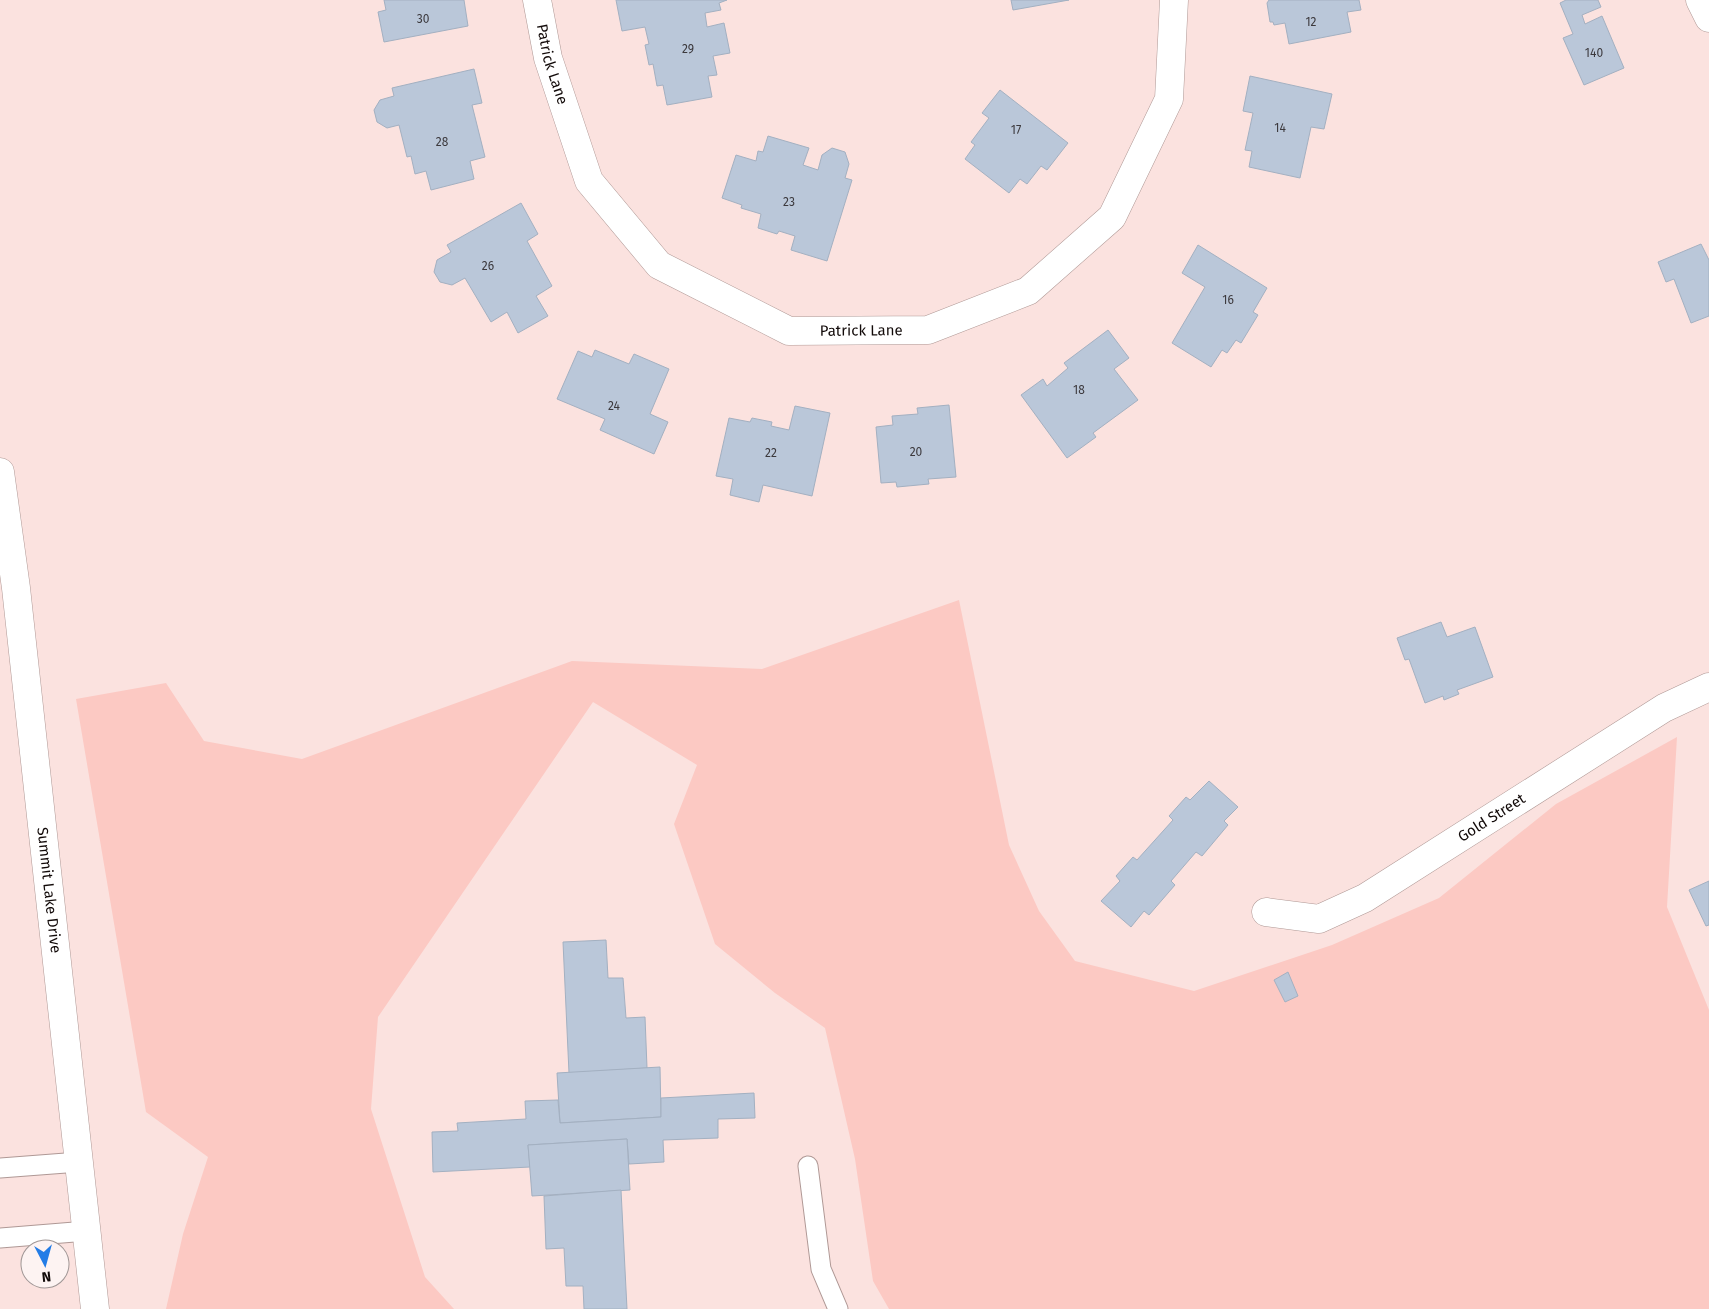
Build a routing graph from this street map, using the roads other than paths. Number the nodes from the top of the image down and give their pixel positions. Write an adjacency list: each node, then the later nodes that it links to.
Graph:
1 (537, 0): 2 (street, Patrick Lane)
2 (1174, 0)
3 (1700, 0): 4 (street)
4 (1709, 18)
5 (0, 472): 6 (street, Summit Lake Drive)
6 (3, 511): 9 (street, Summit Lake Drive)
7 (1709, 687): 8 (street, Gold Street)
8 (1266, 912)
9 (79, 1162): 11 (lane); 12 (street, Summit Lake Drive)
10 (808, 1166): 15 (lane)
11 (0, 1168)
12 (87, 1231): 13 (lane); 14 (street, Summit Lake Drive)
13 (0, 1238)
14 (95, 1309)
15 (838, 1309)

